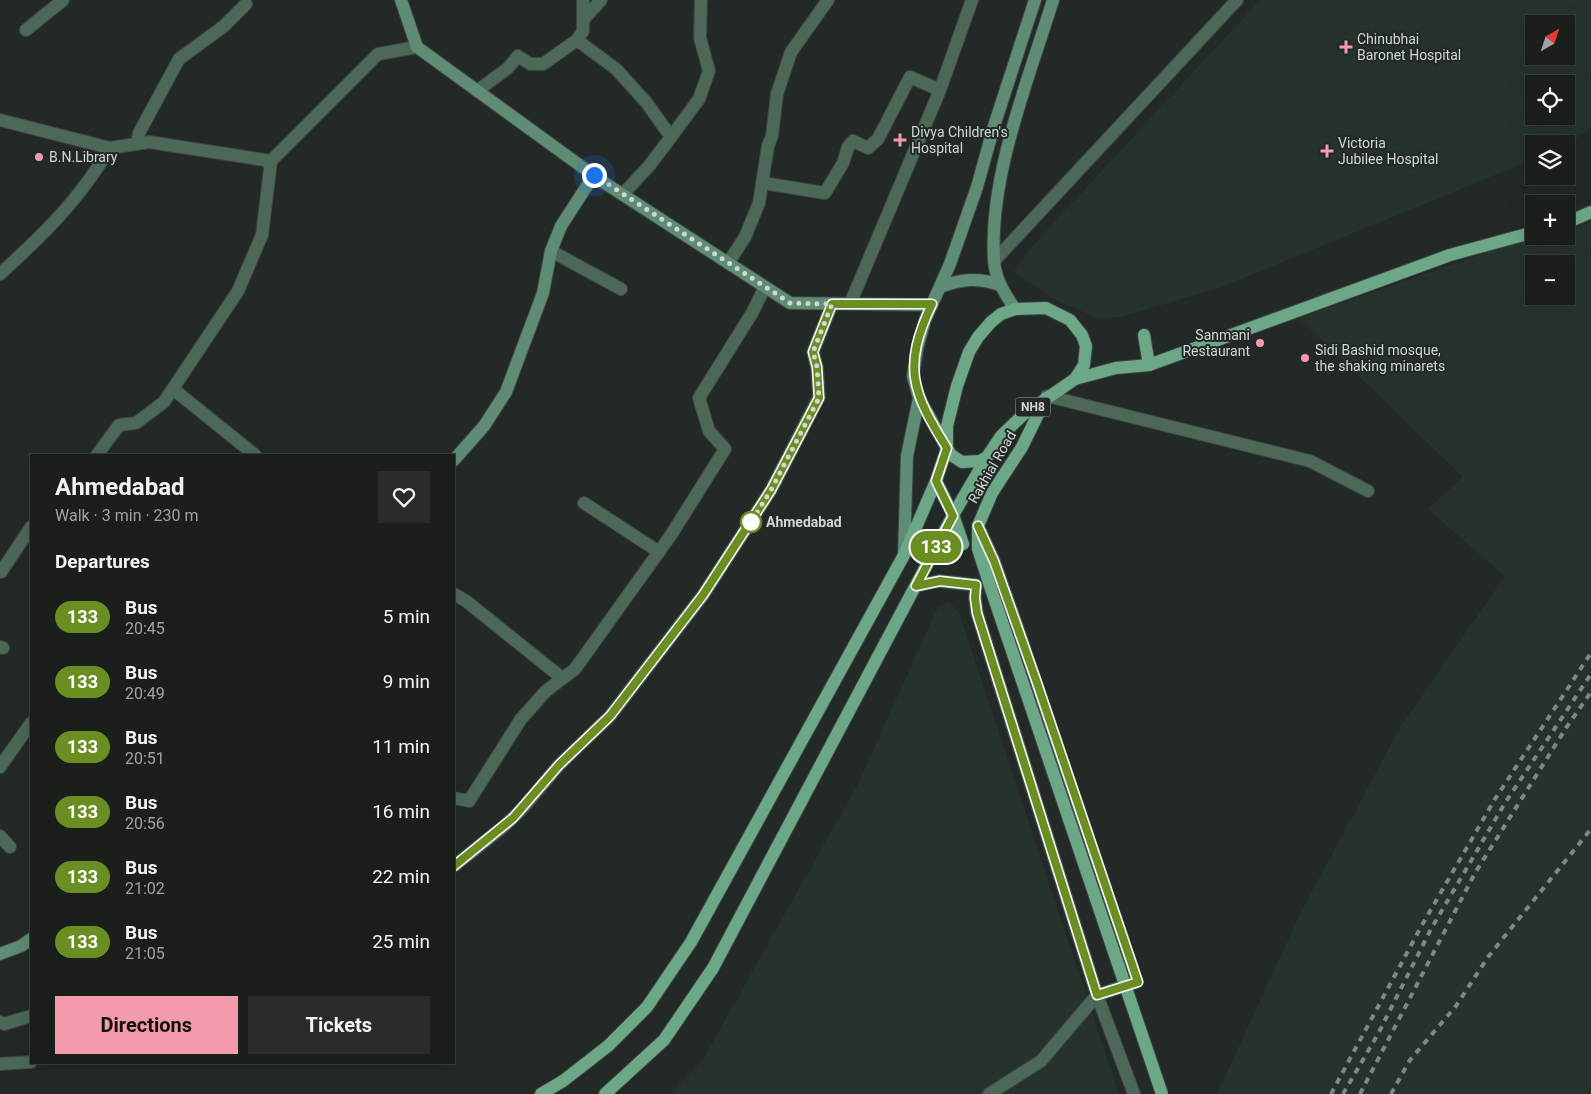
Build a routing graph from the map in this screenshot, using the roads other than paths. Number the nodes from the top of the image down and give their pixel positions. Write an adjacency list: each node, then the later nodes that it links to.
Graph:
1 (63, 0): 13 (street)
2 (402, 0): 15 (street)
3 (583, 0): 12 (street)
4 (601, 0): 12 (street)
5 (701, 0): 19 (street)
6 (828, 0): 24 (street)
7 (972, 0): 16 (street)
8 (1035, 0): 35 (street)
9 (1052, 0): 30 (street)
10 (1237, 0): 30 (street)
11 (246, 4): 20 (street)
12 (583, 20): 14 (street)
13 (26, 30)
14 (577, 40): 17 (street); 19 (street)
15 (417, 47): 17 (street); 22 (street)
16 (940, 90): 24 (street); 38 (street)
17 (477, 91): 23 (street)
18 (0, 120): 21 (street)
19 (671, 136): 25 (street)
20 (137, 144): 21 (street); 22 (street)
21 (110, 148): 32 (street)
22 (271, 162): 44 (street)
23 (594, 175): 25 (street); 29 (street)
24 (763, 183): 31 (street)
25 (622, 194): 31 (street)
26 (1591, 212): 27 (main road)
27 (1575, 219)
28 (1525, 234): 42 (main road)
29 (551, 251): 36 (street); 51 (street)
30 (994, 261): 33 (street)
31 (728, 263): 34 (street)
32 (0, 274)
33 (1000, 286): 35 (street); 40 (street)
34 (765, 287): 37 (street); 59 (street)
35 (940, 287): 39 (street)
36 (620, 289)
37 (832, 304): 38 (street); 70 (street)
38 (850, 304): 39 (street)
39 (932, 304): 46 (street)
40 (1015, 309): 43 (main road); 47 (main road)
41 (1144, 335): 42 (main road)
42 (1148, 365): 43 (main road)
43 (1075, 379): 45 (main road, NH8)
44 (173, 389): 48 (street); 49 (street)
45 (1047, 396): 50 (main road, NH8); 53 (street); 57 (main road, Rakhial Road)
46 (919, 398): 47 (street); 60 (street)
47 (947, 448): 50 (main road); 52 (main road)
48 (97, 454)
49 (254, 454)
50 (987, 457): 55 (main road)
51 (455, 459)
52 (936, 481): 55 (main road); 60 (main road)
53 (1368, 491)
54 (584, 502): 59 (street)
55 (953, 516): 58 (main road); 62 (main road)
56 (30, 528): 61 (street)
57 (977, 533): 73 (street); 82 (main road, bridge)
58 (963, 544)
59 (659, 552): 64 (street)
60 (904, 555): 78 (main road)
61 (0, 572)
62 (916, 586): 73 (street); 79 (main road)
63 (455, 595): 64 (street)
64 (562, 678): 67 (street)
65 (30, 724): 66 (street)
66 (0, 767)
67 (455, 798)
68 (0, 836): 69 (street)
69 (10, 847)
70 (455, 865)
71 (30, 940): 72 (street)
72 (0, 954)
73 (1097, 995): 80 (street); 81 (street)
74 (30, 1016): 75 (street)
75 (0, 1022)
76 (30, 1062): 77 (street)
77 (0, 1064)
78 (541, 1094)
79 (605, 1094)
80 (989, 1094)
81 (1134, 1094)
82 (1162, 1094)

